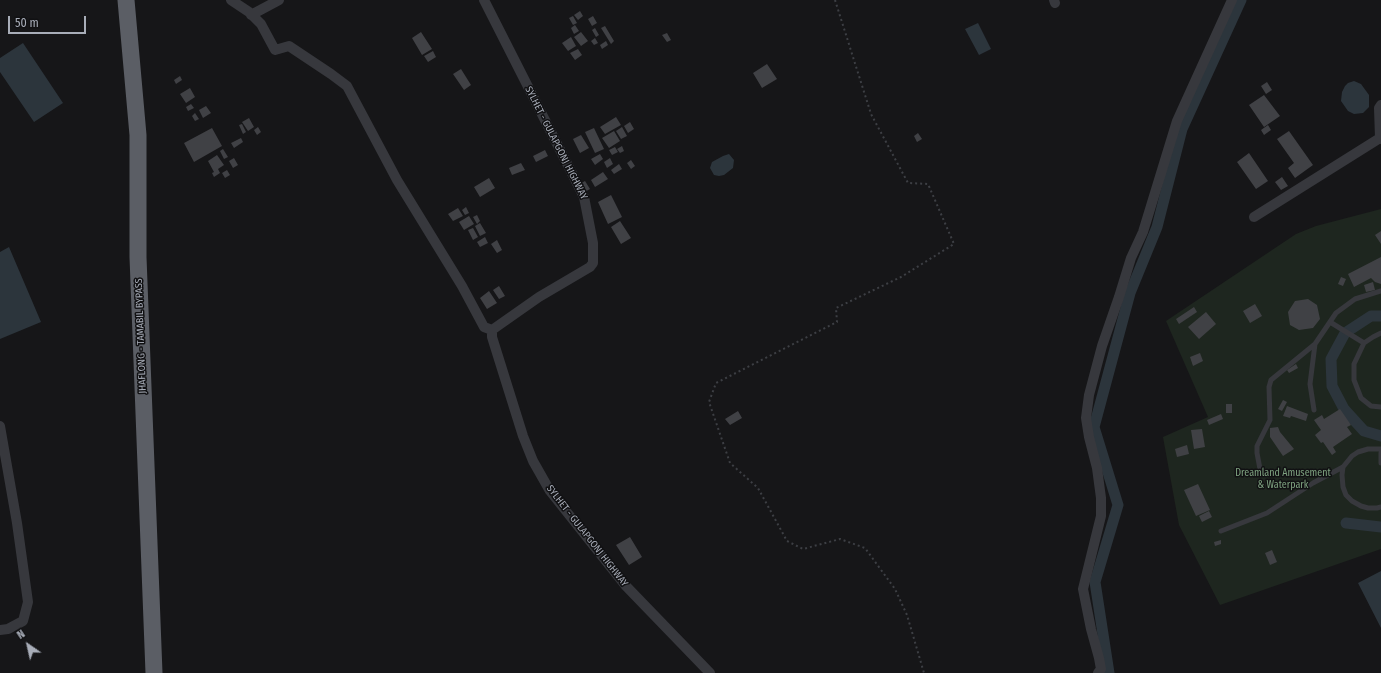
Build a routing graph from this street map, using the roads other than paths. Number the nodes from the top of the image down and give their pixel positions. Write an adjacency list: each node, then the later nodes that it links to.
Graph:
1 (126, 0): 27 (highway, JHAFLONG - TAMABIL BYPASS)
2 (231, 0): 6 (street)
3 (279, 0): 6 (street)
4 (484, 0): 12 (street, SYLHET - GULAPGONJ HIGHWAY)
5 (1232, 0): 29 (street)
6 (252, 15): 12 (street)
7 (1381, 105): 8 (street)
8 (1380, 139): 9 (street)
9 (1254, 217)
10 (1381, 291): 11 (lane)
11 (1331, 323): 14 (lane); 15 (lane)
12 (492, 330): 28 (street, SYLHET - GULAPGONJ HIGHWAY)
13 (1381, 333): 14 (lane)
14 (1364, 343): 16 (lane)
15 (1316, 344): 17 (lane); 23 (lane)
16 (1381, 408)
17 (1314, 410)
18 (0, 426): 26 (street)
19 (1381, 450): 22 (lane)
20 (1381, 453): 21 (lane)
21 (1381, 463)
22 (1343, 467): 24 (lane); 25 (lane)
23 (1260, 469)
24 (1381, 507)
25 (1221, 531)
26 (0, 630)
27 (154, 673)
28 (710, 673)
29 (1098, 673)

